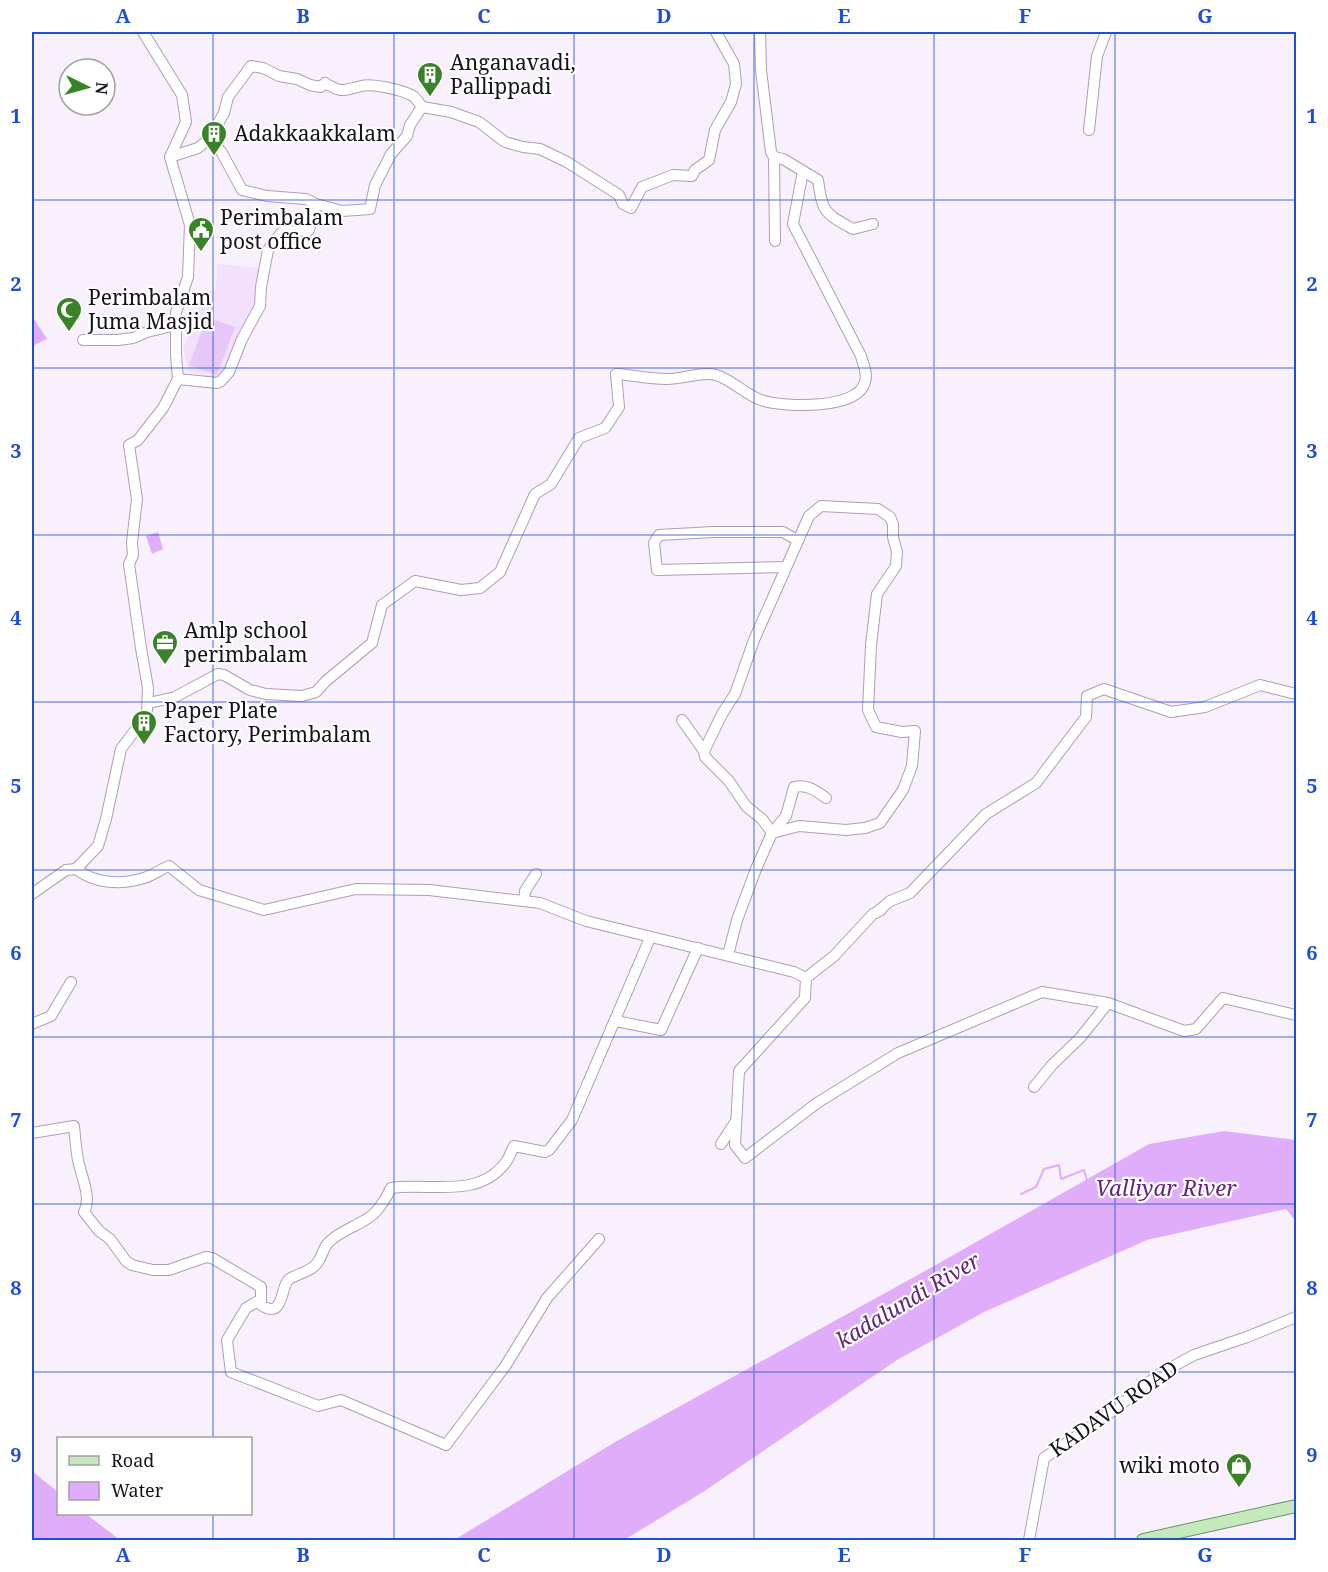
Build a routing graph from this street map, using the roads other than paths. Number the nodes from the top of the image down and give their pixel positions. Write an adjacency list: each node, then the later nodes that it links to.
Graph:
1 (143, 32): 8 (street)
2 (716, 32): 5 (street)
3 (760, 32): 9 (street)
4 (1106, 32): 6 (street)
5 (422, 107): 7 (street); 11 (street)
6 (1089, 130)
7 (210, 138): 8 (street); 11 (street)
8 (170, 157): 14 (street)
9 (774, 157): 10 (street); 13 (street)
10 (802, 171): 12 (street); 20 (street)
11 (316, 204): 16 (street)
12 (873, 224)
13 (775, 241)
14 (176, 325): 15 (street); 16 (street)
15 (83, 340)
16 (178, 380): 20 (street)
17 (797, 540): 18 (street); 18 (street); 24 (street)
18 (786, 567): 22 (street)
19 (1296, 694): 32 (street)
20 (149, 703): 25 (street)
21 (682, 720): 22 (street)
22 (704, 751): 24 (street)
23 (826, 798): 24 (street)
24 (772, 833): 31 (street)
25 (76, 869): 27 (street); 28 (street)
26 (536, 874): 28 (street)
27 (32, 894)
28 (524, 901): 29 (street)
29 (650, 938): 30 (street); 37 (street)
30 (698, 948): 31 (street); 37 (street)
31 (728, 955): 32 (street)
32 (806, 978): 39 (street)
33 (71, 982): 36 (street)
34 (1108, 1003): 35 (street); 38 (street); 39 (street)
35 (1296, 1015)
36 (33, 1020)
37 (616, 1021): 43 (street)
38 (1034, 1088)
39 (736, 1121): 41 (street)
40 (32, 1133): 43 (street)
41 (721, 1144)
42 (599, 1239): 43 (street)
43 (260, 1300)
44 (1296, 1317): 46 (street, KADAVU ROAD)
45 (1296, 1506): 47 (main road)
46 (1029, 1540)
47 (1143, 1540)

